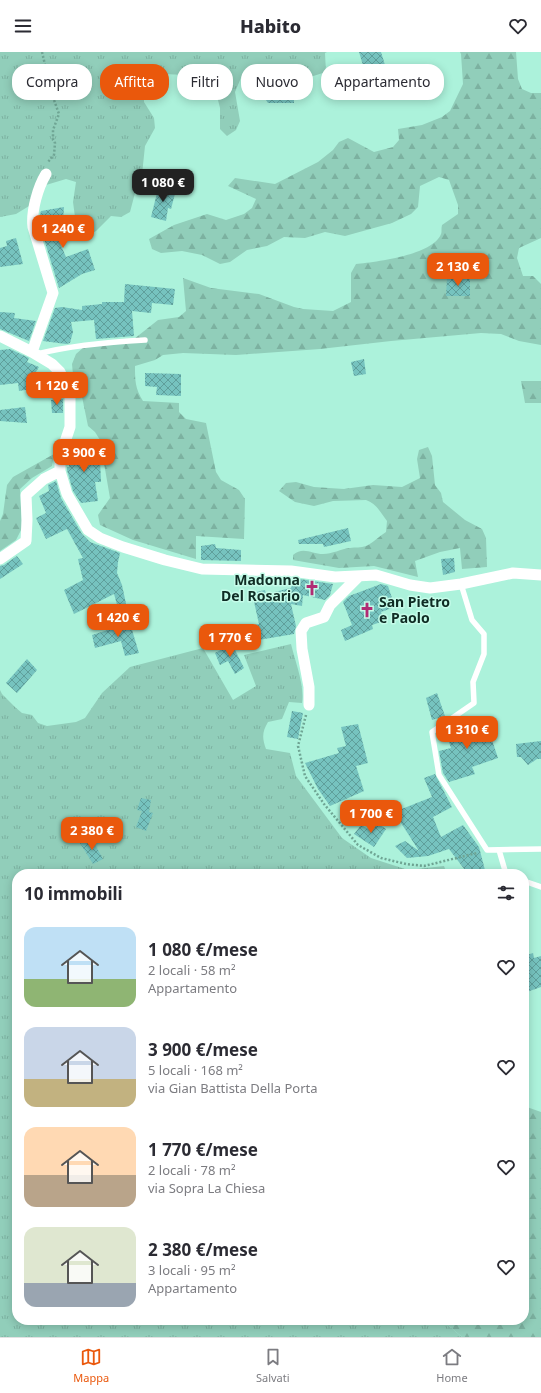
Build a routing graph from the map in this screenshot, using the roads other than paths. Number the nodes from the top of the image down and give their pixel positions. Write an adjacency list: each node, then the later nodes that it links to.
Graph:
1 (46, 174): 4 (street)
2 (0, 336): 4 (street)
3 (145, 340): 4 (lane)
4 (34, 353): 5 (street)
5 (60, 471): 6 (street); 8 (street)
6 (0, 559)
7 (541, 575): 9 (street)
8 (359, 576): 9 (street); 10 (street)
9 (461, 584): 12 (lane)
10 (309, 705)
11 (541, 849): 12 (lane)
12 (499, 850): 13 (lane)
13 (505, 869)
14 (529, 883): 15 (lane)
15 (541, 887)

